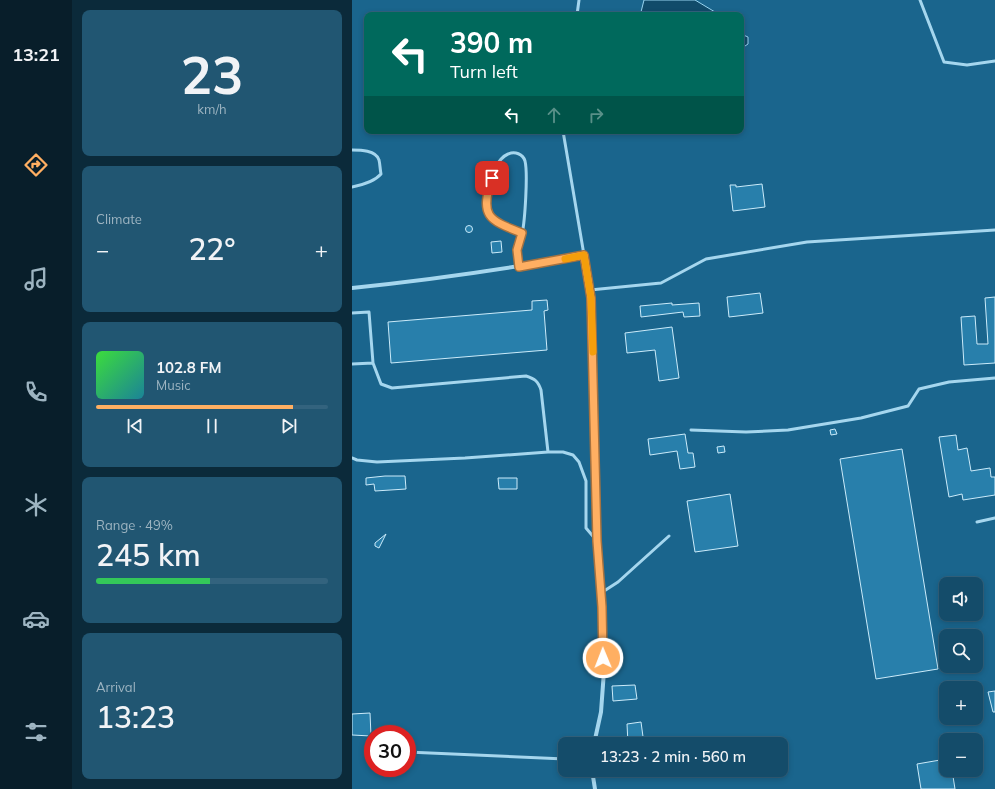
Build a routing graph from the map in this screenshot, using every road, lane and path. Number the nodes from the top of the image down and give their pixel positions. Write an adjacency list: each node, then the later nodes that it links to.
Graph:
1 (579, 0): 3 (lane)
2 (920, 0): 4 (lane)
3 (577, 12)
4 (995, 61)
5 (564, 134): 10 (lane)
6 (352, 150): 7 (lane)
7 (352, 187)
8 (995, 230): 13 (lane)
9 (522, 233): 9 (lane); 11 (lane)
10 (584, 255): 11 (street); 13 (street)
11 (519, 267): 12 (street)
12 (352, 288)
13 (590, 290): 24 (street)
14 (352, 313): 15 (lane)
15 (373, 362): 16 (lane); 19 (lane)
16 (352, 364)
17 (995, 378): 18 (lane)
18 (691, 430)
19 (548, 452): 20 (lane); 24 (lane)
20 (352, 458)
21 (995, 518): 22 (lane)
22 (977, 522)
23 (669, 536): 25 (lane)
24 (597, 541): 25 (street)
25 (601, 593): 26 (street)
26 (596, 737)
27 (416, 752): 28 (lane)
28 (558, 759)
29 (593, 777): 30 (street)
30 (595, 789)

